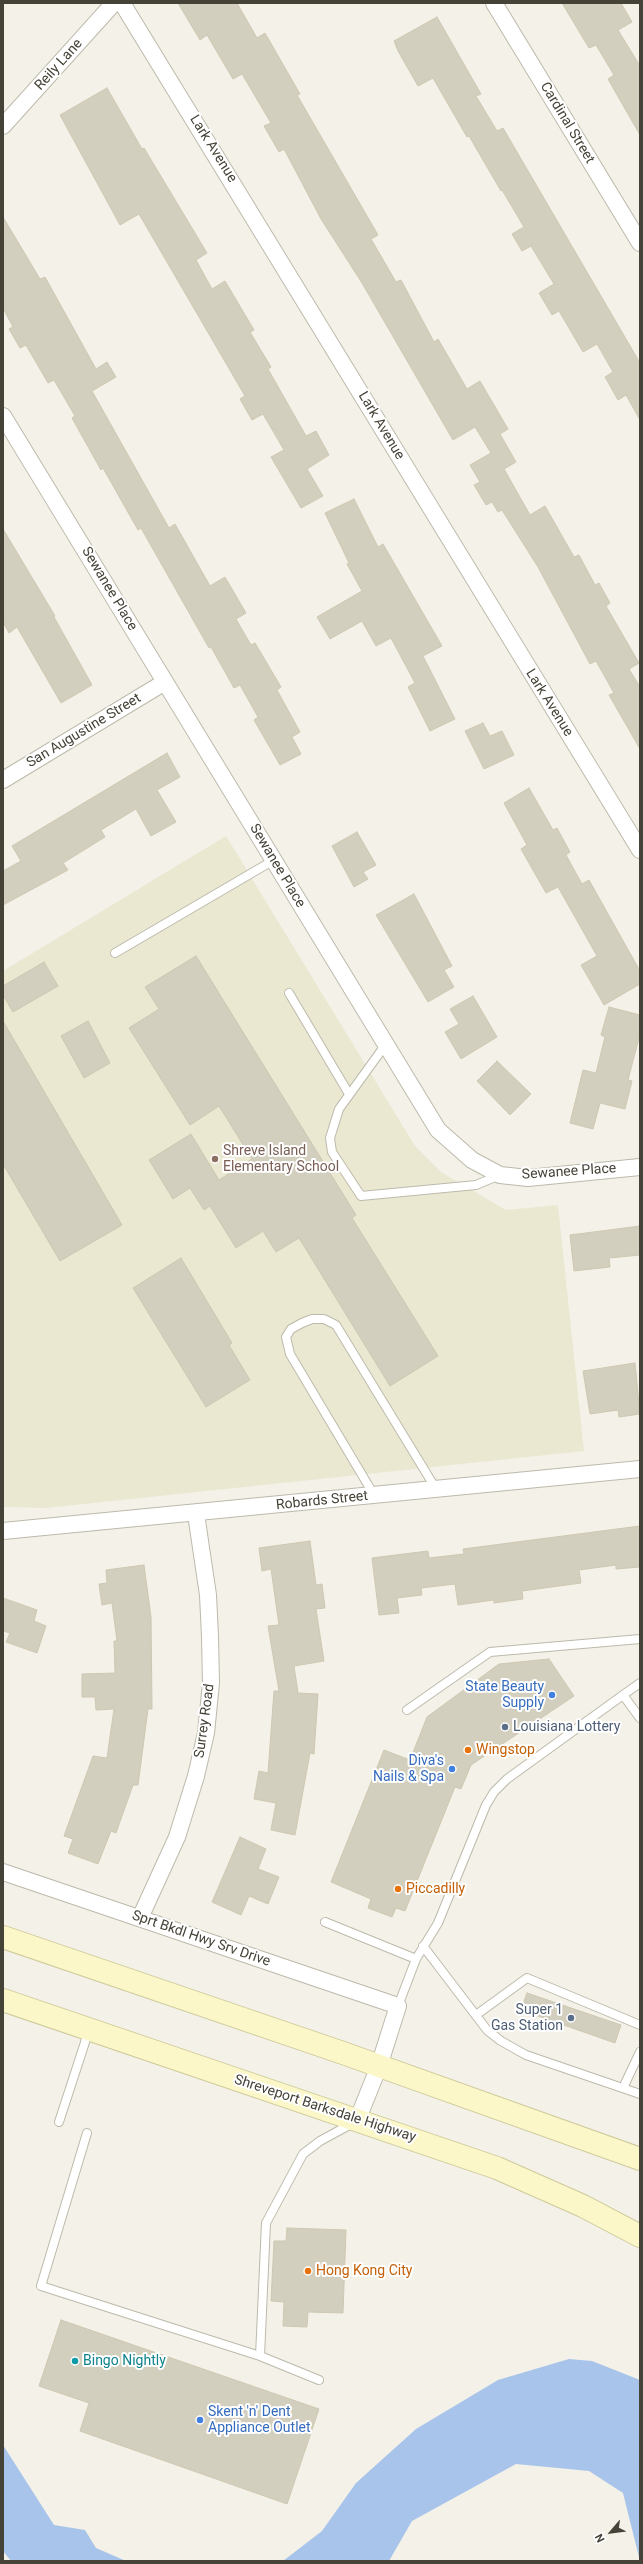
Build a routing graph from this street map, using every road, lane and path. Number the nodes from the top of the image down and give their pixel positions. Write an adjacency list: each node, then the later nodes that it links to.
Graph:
1 (114, 3): 4 (street, Reily Lane)
2 (122, 3): 9 (street, Lark Avenue)
3 (494, 3): 5 (street, Cardinal Street)
4 (3, 126)
5 (640, 242)
6 (3, 416): 7 (street, Sewanee Place)
7 (165, 682): 8 (street, San Augustine Street); 10 (street, Sewanee Place)
8 (3, 780)
9 (640, 850)
10 (274, 860): 11 (lane); 13 (street, Sewanee Place)
11 (115, 953)
12 (289, 993): 14 (lane)
13 (386, 1044): 14 (lane); 16 (street, Sewanee Place)
14 (349, 1094): 16 (lane)
15 (640, 1167): 16 (street, Sewanee Place)
16 (500, 1175)
17 (640, 1469): 18 (street, Robards Street)
18 (436, 1490): 19 (street, Robards Street); 19 (lane)
19 (375, 1496): 20 (street, Robards Street)
20 (196, 1514): 21 (street, Robards Street); 28 (street, Surrey Road)
21 (3, 1531)
22 (640, 1639): 25 (lane)
23 (640, 1682): 24 (lane)
24 (623, 1695): 26 (lane); 31 (lane)
25 (407, 1710)
26 (640, 1718)
27 (3, 1872): 28 (street, Sprt Bkdl Hwy Srv Drive)
28 (140, 1918): 34 (street, Sprt Bkdl Hwy Srv Drive)
29 (325, 1922): 32 (lane)
30 (3, 1937): 39 (main road)
31 (423, 1946): 32 (lane); 35 (lane)
32 (416, 1959): 34 (lane)
33 (3, 2000): 37 (main road, Shreveport Barksdale Highway)
34 (398, 2006): 39 (street)
35 (476, 2015): 36 (lane); 40 (lane)
36 (640, 2025)
37 (89, 2029): 42 (main road, Shreveport Barksdale Highway); 43 (lane)
38 (640, 2052): 40 (lane)
39 (379, 2066): 42 (street); 45 (main road)
40 (623, 2088): 41 (lane)
41 (640, 2094)
42 (357, 2121): 46 (main road, Shreveport Barksdale Highway); 47 (lane)
43 (59, 2122)
44 (87, 2133): 47 (lane)
45 (640, 2159)
46 (640, 2236)
47 (260, 2356): 48 (lane)
48 (319, 2380)

